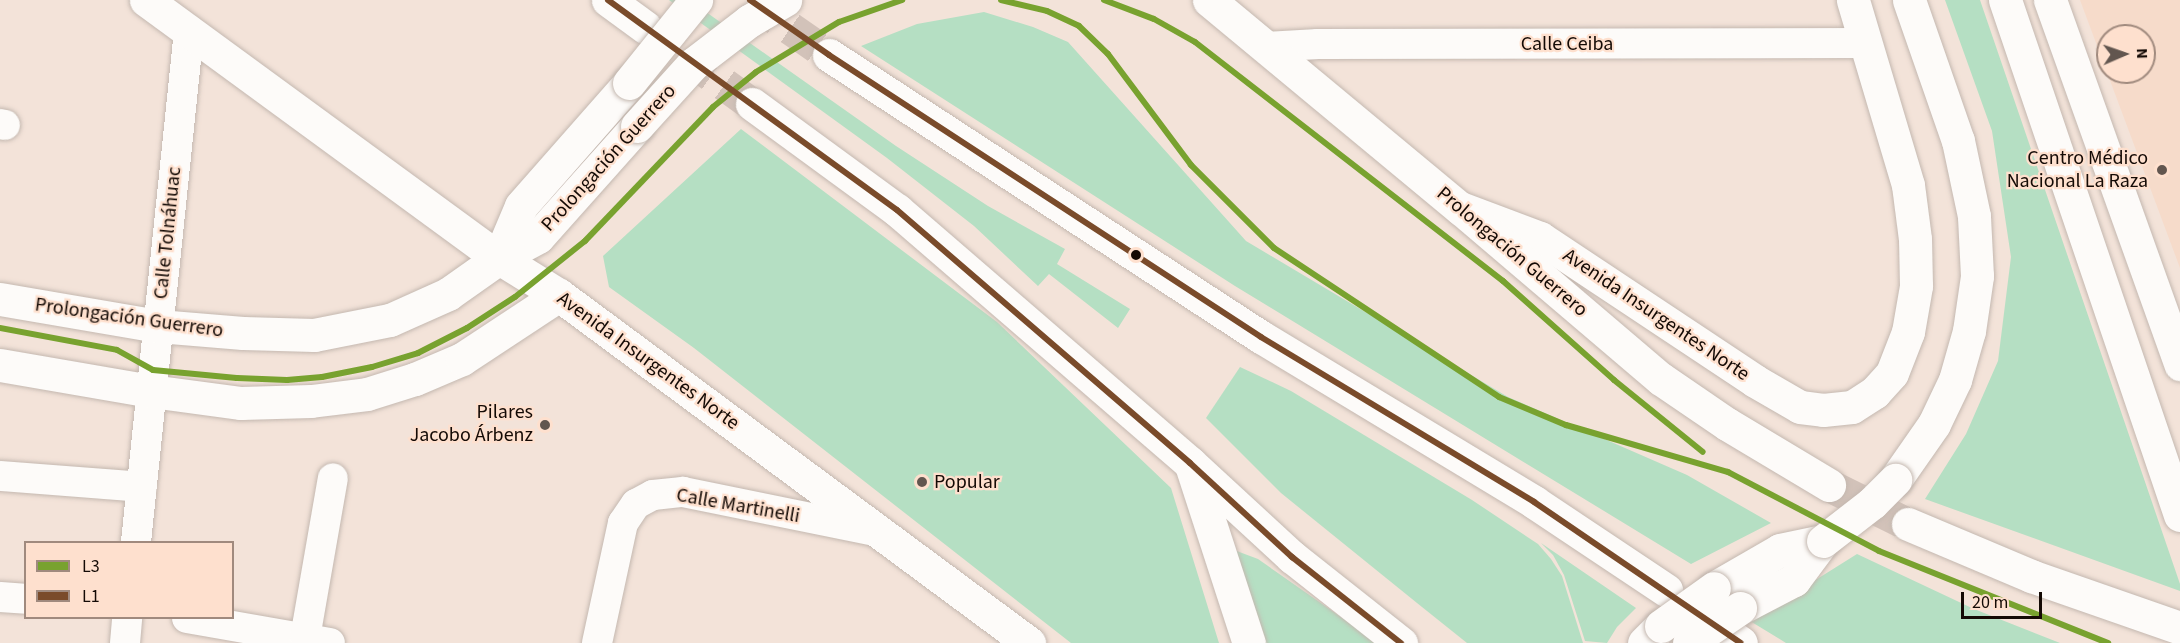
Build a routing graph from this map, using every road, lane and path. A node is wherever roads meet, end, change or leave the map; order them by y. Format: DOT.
graph roads {
  1 [pos="147,0"];
  2 [pos="608,0"];
  3 [pos="696,0"];
  4 [pos="785,0"];
  5 [pos="1209,0"];
  6 [pos="1853,0"];
  7 [pos="1909,0"];
  8 [pos="2004,0"];
  9 [pos="2050,0"];
  10 [pos="645,27"];
  11 [pos="189,31"];
  12 [pos="1868,43"];
  13 [pos="1266,47"];
  14 [pos="828,55"];
  15 [pos="752,105"];
  16 [pos="1461,209"];
  17 [pos="499,258"];
  18 [pos="559,295"];
  19 [pos="0,299"];
  20 [pos="158,326"];
  21 [pos="2180,364"];
  22 [pos="0,365"];
  23 [pos="151,392"];
  24 [pos="1190,463"];
  25 [pos="0,476"];
  26 [pos="333,478"];
  27 [pos="1829,485"];
  28 [pos="142,488"];
  29 [pos="2180,515"];
  30 [pos="1908,524"];
  31 [pos="879,532"];
  32 [pos="136,541"];
  33 [pos="1823,541"];
  34 [pos="1666,591"];
  35 [pos="0,597"];
  36 [pos="24,599"];
  37 [pos="127,619"];
  38 [pos="193,619"];
  39 [pos="2180,628"];
  40 [pos="1737,629"];
  41 [pos="1652,634"];
  42 [pos="318,641"];
  43 [pos="124,643"];
  44 [pos="597,643"];
  45 [pos="1029,643"];
  46 [pos="1249,643"];
  47 [pos="1401,643"];
  48 [pos="1689,643"];
  1 -- 11 [label="main road, Avenida Insurgentes Norte"];
  2 -- 10 [label="main road"];
  3 -- 17 [label="main road, bridge"];
  4 -- 17 [label="main road, Prolongación Guerrero, bridge"];
  5 -- 13 [label="main road, Prolongación Guerrero"];
  6 -- 12 [label="main road"];
  7 -- 33 [label="main road, bridge"];
  8 -- 29 [label="main road"];
  9 -- 21 [label="main road"];
  11 -- 17 [label="main road, Avenida Insurgentes Norte"];
  11 -- 20 [label="street, Calle Tolnáhuac"];
  12 -- 13 [label="street, Calle Ceiba"];
  12 -- 16 [label="main road, Avenida Insurgentes Norte"];
  13 -- 16 [label="main road, Prolongación Guerrero"];
  14 -- 34 [label="main road"];
  15 -- 24 [label="main road"];
  16 -- 27 [label="main road, Prolongación Guerrero"];
  17 -- 18 [label="main road, Avenida Insurgentes Norte"];
  17 -- 20 [label="main road, Prolongación Guerrero"];
  18 -- 23 [label="main road"];
  18 -- 31 [label="main road, Avenida Insurgentes Norte"];
  19 -- 20 [label="main road, Prolongación Guerrero"];
  20 -- 23 [label="street, Calle Tolnáhuac"];
  22 -- 23 [label="main road"];
  23 -- 28 [label="street, Calle Tolnáhuac"];
  24 -- 46 [label="main road"];
  24 -- 47 [label="main road"];
  25 -- 28 [label="street"];
  26 -- 42 [label="street"];
  28 -- 32 [label="street, Calle Tolnáhuac"];
  30 -- 39 [label="main road"];
  31 -- 44 [label="street, Calle Martinelli"];
  31 -- 45 [label="main road, Avenida Insurgentes Norte"];
  33 -- 40 [label="main road"];
  33 -- 41 [label="main road, bridge"];
  35 -- 36 [label="street"];
  37 -- 43 [label="street"];
  38 -- 42 [label="street"];
  40 -- 48 [label="main road, bridge"];
}
